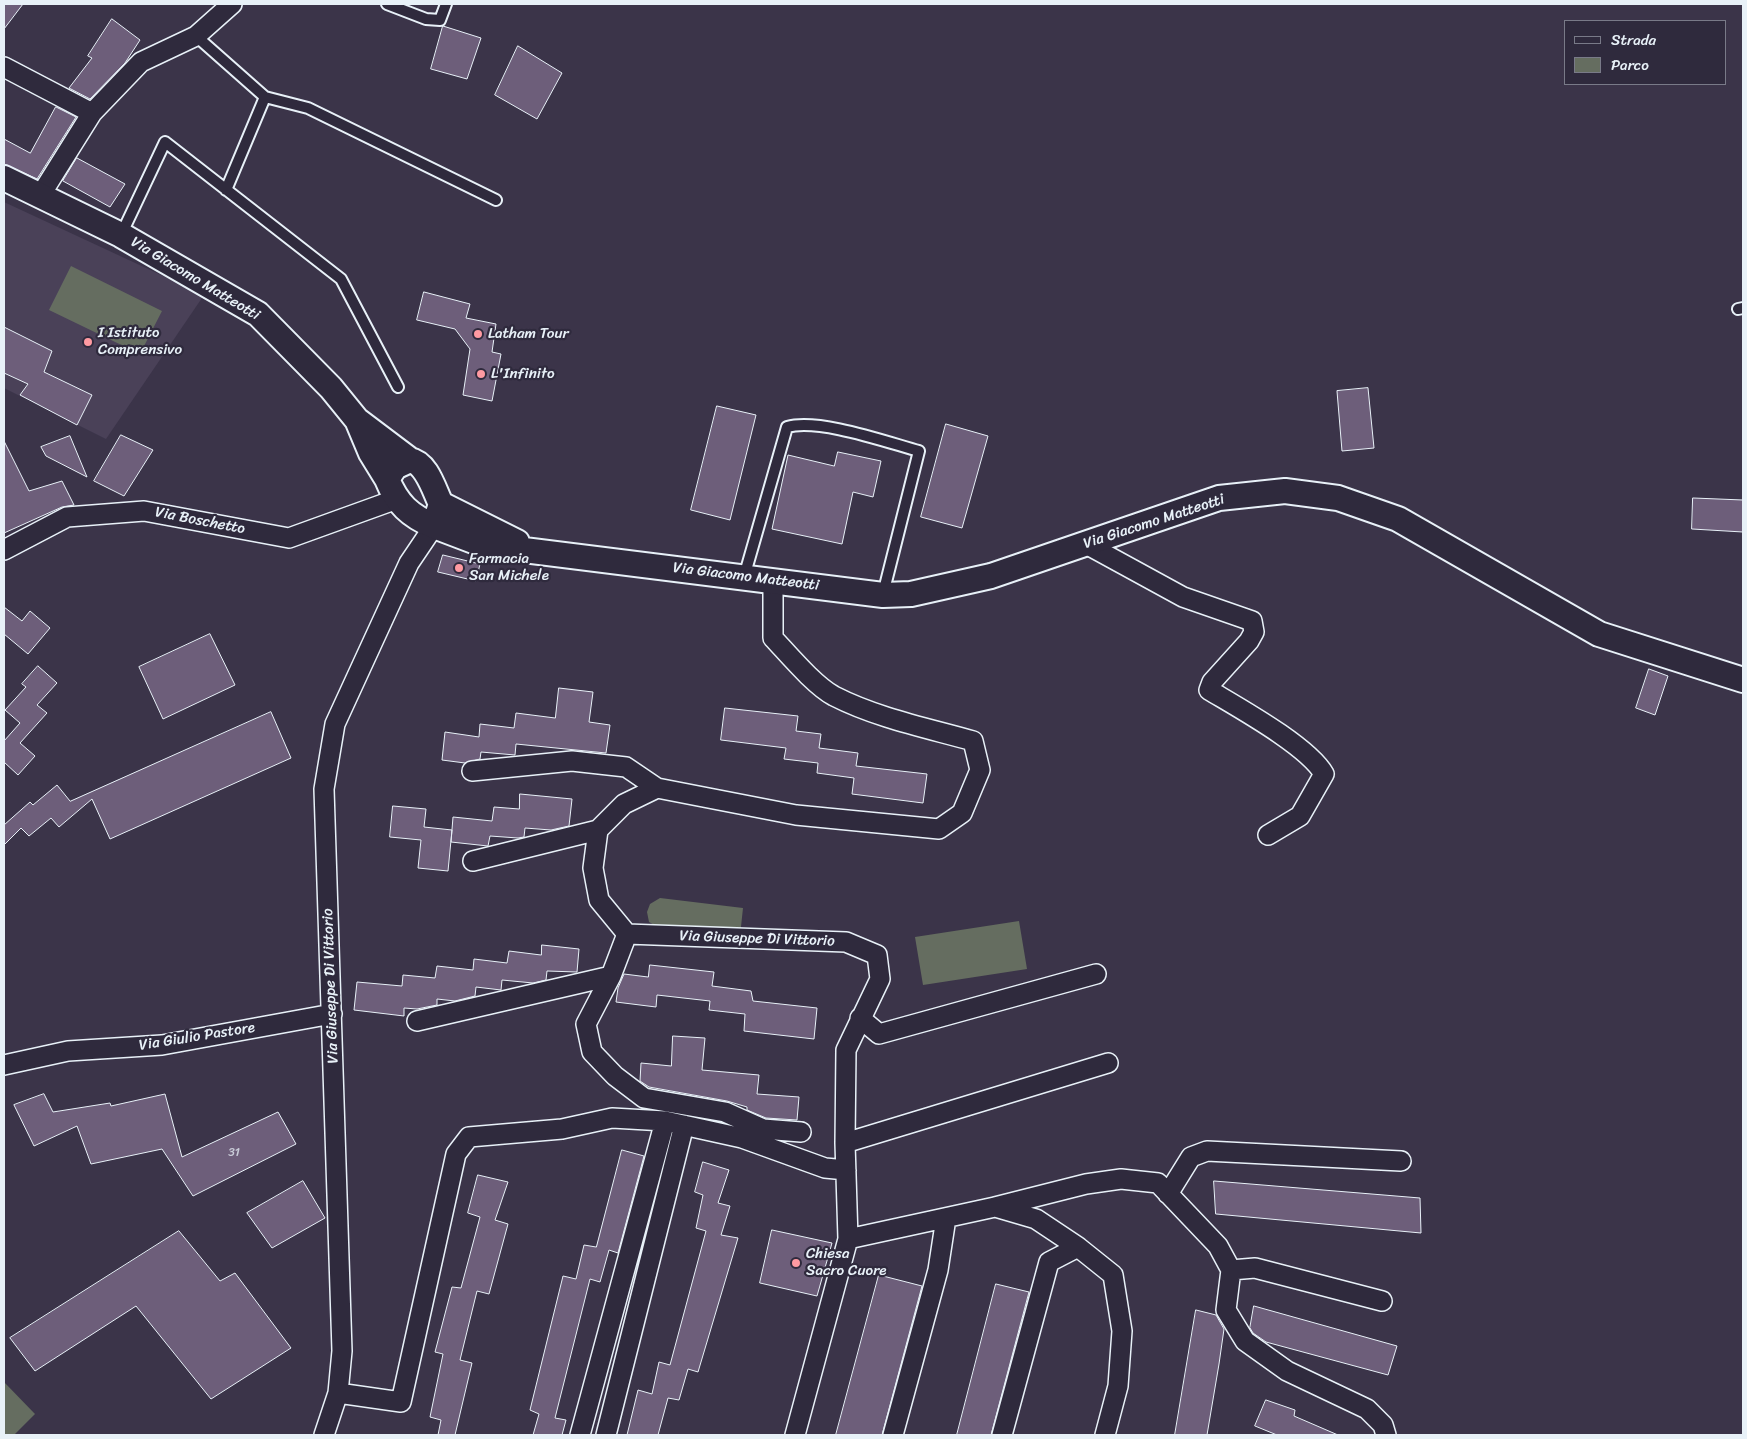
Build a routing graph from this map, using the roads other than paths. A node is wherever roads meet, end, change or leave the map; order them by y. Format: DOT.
graph roads {
  1 [pos="232,4"];
  2 [pos="387,4"];
  3 [pos="446,4"];
  4 [pos="196,36"];
  5 [pos="4,67"];
  6 [pos="265,96"];
  7 [pos="92,112"];
  8 [pos="4,178"];
  9 [pos="226,190"];
  10 [pos="40,196"];
  11 [pos="496,200"];
  12 [pos="121,236"];
  13 [pos="398,387"];
  14 [pos="357,420"];
  15 [pos="410,460"];
  16 [pos="392,489"];
  17 [pos="430,516"];
  18 [pos="1086,544"];
  19 [pos="4,550"];
  20 [pos="744,577"];
  21 [pos="773,581"];
  22 [pos="883,595"];
  23 [pos="1743,680"];
  24 [pos="472,771"];
  25 [pos="658,788"];
  26 [pos="598,830"];
  27 [pos="1268,835"];
  28 [pos="473,861"];
  29 [pos="627,934"];
  30 [pos="1096,974"];
  31 [pos="611,976"];
  32 [pos="332,1014"];
  33 [pos="860,1018"];
  34 [pos="418,1021"];
  35 [pos="1108,1063"];
  36 [pos="4,1066"];
  37 [pos="665,1121"];
  38 [pos="684,1125"];
  39 [pos="800,1132"];
  40 [pos="845,1143"];
  41 [pos="1401,1161"];
  42 [pos="846,1170"];
  43 [pos="1168,1194"];
  44 [pos="996,1207"];
  45 [pos="946,1218"];
  46 [pos="848,1240"];
  47 [pos="1078,1247"];
  48 [pos="1231,1270"];
  49 [pos="1382,1301"];
  50 [pos="338,1393"];
  51 [pos="324,1435"];
  52 [pos="580,1435"];
  53 [pos="606,1435"];
  54 [pos="795,1435"];
  55 [pos="893,1435"];
  56 [pos="1002,1435"];
  57 [pos="1105,1435"];
  58 [pos="1386,1435"];
  1 -- 4 [label="street"];
  2 -- 3 [label="lane"];
  4 -- 6 [label="lane"];
  4 -- 7 [label="street"];
  5 -- 7 [label="street"];
  6 -- 9 [label="lane"];
  6 -- 11 [label="lane"];
  7 -- 10 [label="street"];
  8 -- 10 [label="street, Via Giacomo Matteotti"];
  9 -- 12 [label="lane"];
  9 -- 13 [label="lane"];
  10 -- 12 [label="street, Via Giacomo Matteotti"];
  12 -- 14 [label="street, Via Giacomo Matteotti"];
  14 -- 15 [label="street, Via Giacomo Matteotti"];
  14 -- 16 [label="street, Via Giacomo Matteotti"];
  15 -- 16 [label="street"];
  15 -- 17 [label="street, Via Giacomo Matteotti"];
  16 -- 17 [label="street, Via Giacomo Matteotti"];
  16 -- 19 [label="street, Via Boschetto"];
  17 -- 20 [label="street, Via Giacomo Matteotti"];
  17 -- 32 [label="street, Via Giuseppe Di Vittorio"];
  18 -- 22 [label="street, Via Giacomo Matteotti"];
  18 -- 23 [label="street, Via Giacomo Matteotti"];
  18 -- 27 [label="street"];
  20 -- 21 [label="street, Via Giacomo Matteotti"];
  20 -- 22 [label="lane"];
  21 -- 22 [label="street, Via Giacomo Matteotti"];
  21 -- 25 [label="street"];
  24 -- 25 [label="street"];
  25 -- 26 [label="street"];
  26 -- 28 [label="street"];
  26 -- 29 [label="street"];
  29 -- 31 [label="street"];
  29 -- 33 [label="street, Via Giuseppe Di Vittorio"];
  30 -- 33 [label="street"];
  31 -- 34 [label="street"];
  31 -- 39 [label="street"];
  32 -- 36 [label="street, Via Giulio Pastore"];
  32 -- 50 [label="street, Via Giuseppe Di Vittorio"];
  33 -- 40 [label="street, Via Giuseppe Di Vittorio"];
  35 -- 40 [label="street"];
  37 -- 38 [label="street"];
  37 -- 50 [label="street"];
  37 -- 52 [label="street"];
  38 -- 42 [label="street"];
  38 -- 53 [label="street"];
  40 -- 42 [label="street, Via Giuseppe Di Vittorio"];
  41 -- 43 [label="street"];
  42 -- 46 [label="street, Via Giuseppe Di Vittorio"];
  43 -- 44 [label="street"];
  43 -- 48 [label="street"];
  44 -- 45 [label="street"];
  44 -- 47 [label="street"];
  45 -- 46 [label="street"];
  45 -- 55 [label="street"];
  46 -- 54 [label="street, Via Giuseppe Di Vittorio"];
  47 -- 56 [label="street"];
  47 -- 57 [label="street"];
  48 -- 49 [label="street"];
  48 -- 58 [label="street"];
  50 -- 51 [label="street, Via Giuseppe Di Vittorio"];
}
